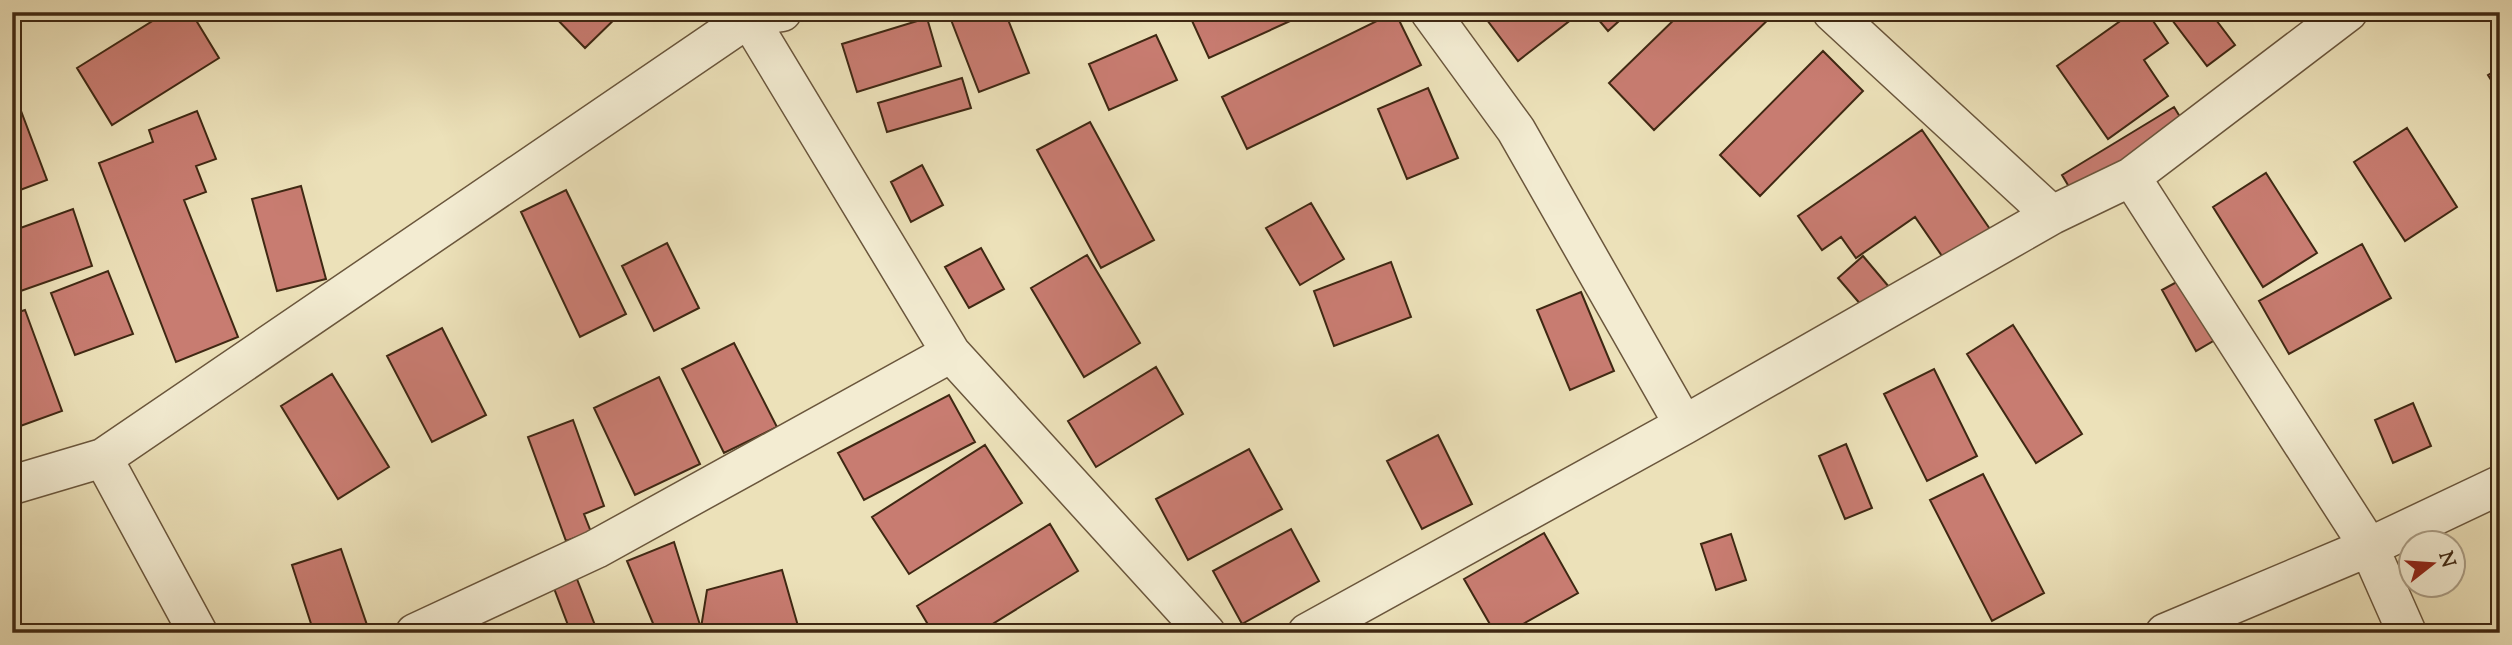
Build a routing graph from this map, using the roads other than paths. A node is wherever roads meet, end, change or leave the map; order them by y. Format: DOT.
graph roads {
  1 [pos="1430,12"];
  2 [pos="1832,12"];
  3 [pos="2348,12"];
  4 [pos="759,14"];
  5 [pos="2131,177"];
  6 [pos="2052,215"];
  7 [pos="951,353"];
  8 [pos="1684,425"];
  9 [pos="103,458"];
  10 [pos="12,485"];
  11 [pos="2500,485"];
  12 [pos="2369,547"];
  13 [pos="198,633"];
  14 [pos="415,633"];
  15 [pos="1206,633"];
  16 [pos="1307,633"];
  17 [pos="2165,633"];
  18 [pos="2407,633"];
  1 -- 8 [label="street"];
  2 -- 6 [label="street"];
  3 -- 5 [label="street"];
  4 -- 7 [label="street"];
  4 -- 9 [label="street"];
  5 -- 6 [label="street"];
  5 -- 12 [label="street"];
  6 -- 8 [label="street"];
  7 -- 14 [label="street"];
  7 -- 15 [label="street"];
  8 -- 16 [label="street"];
  9 -- 10 [label="street"];
  9 -- 13 [label="street"];
  11 -- 12 [label="street"];
  12 -- 17 [label="street"];
  12 -- 18 [label="street"];
}
